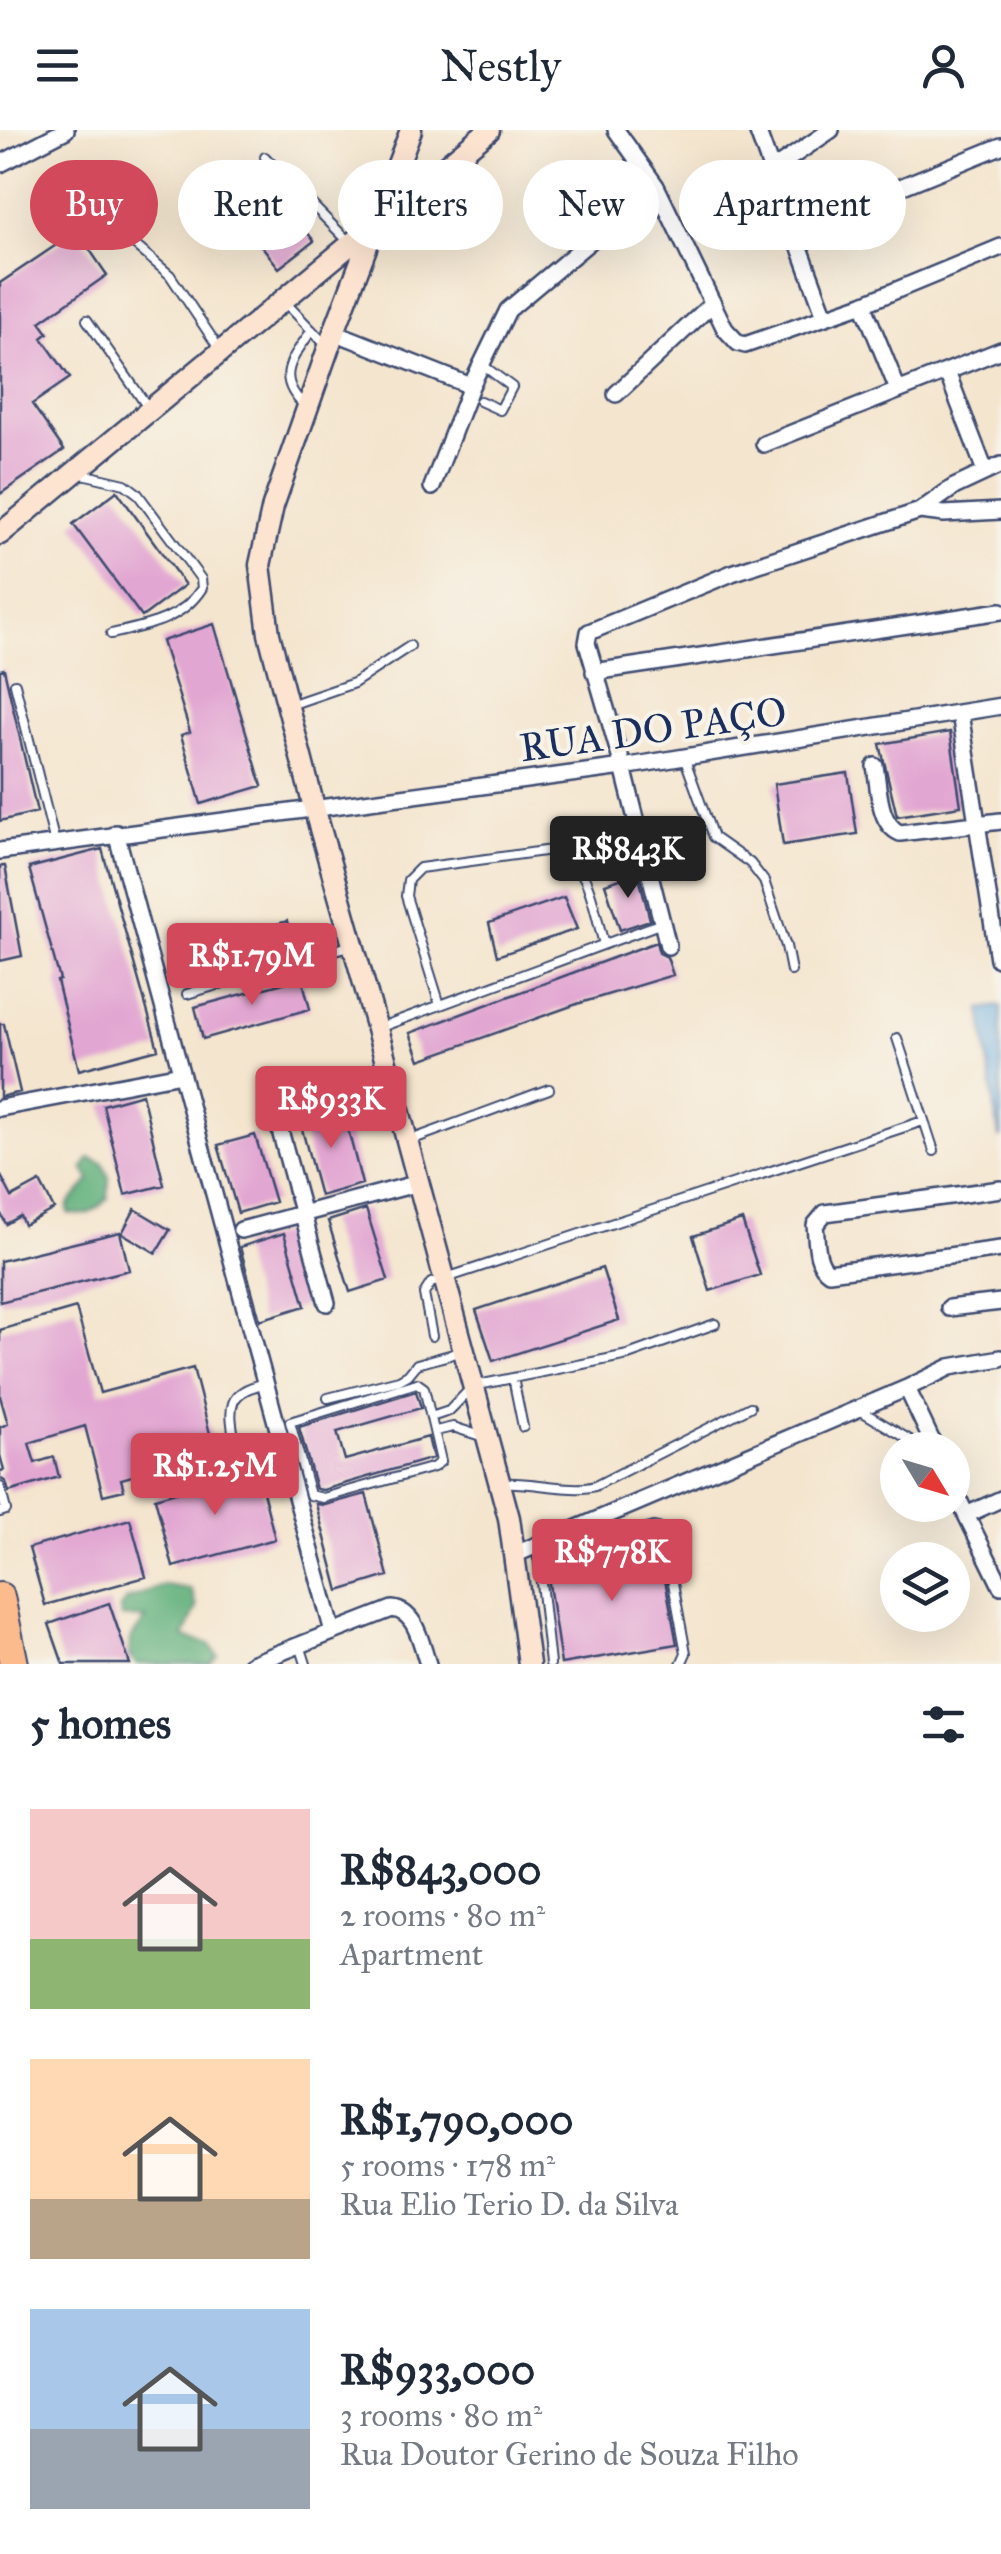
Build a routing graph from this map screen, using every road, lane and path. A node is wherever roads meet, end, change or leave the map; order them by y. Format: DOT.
graph roads {
  1 [pos="66,130"];
  2 [pos="412,130"];
  3 [pos="489,130"];
  4 [pos="616,130"];
  5 [pos="758,130"];
  6 [pos="830,130"];
  7 [pos="1001,146"];
  8 [pos="265,157"];
  9 [pos="401,160"];
  10 [pos="453,160"];
  11 [pos="637,160"];
  12 [pos="768,160"];
  13 [pos="786,160"];
  14 [pos="0,164"];
  15 [pos="906,185"];
  16 [pos="659,192"];
  17 [pos="338,231"];
  18 [pos="1001,247"];
  19 [pos="141,250"];
  20 [pos="343,250"];
  21 [pos="366,250"];
  22 [pos="580,250"];
  23 [pos="801,250"];
  24 [pos="310,274"];
  25 [pos="282,298"];
  26 [pos="346,300"];
  27 [pos="713,304"];
  28 [pos="863,304"];
  29 [pos="825,316"];
  30 [pos="87,320"];
  31 [pos="325,337"];
  32 [pos="220,350"];
  33 [pos="1001,350"];
  34 [pos="480,364"];
  35 [pos="948,372"];
  36 [pos="898,390"];
  37 [pos="475,394"];
  38 [pos="616,394"];
  39 [pos="308,408"];
  40 [pos="149,409"];
  41 [pos="764,444"];
  42 [pos="993,468"];
  43 [pos="74,472"];
  44 [pos="432,487"];
  45 [pos="1001,510"];
  46 [pos="920,511"];
  47 [pos="0,534"];
  48 [pos="1001,611"];
  49 [pos="111,634"];
  50 [pos="410,646"];
  51 [pos="594,672"];
  52 [pos="15,684"];
  53 [pos="288,706"];
  54 [pos="1001,706"];
  55 [pos="960,713"];
  56 [pos="684,757"];
  57 [pos="875,766"];
  58 [pos="623,767"];
  59 [pos="315,810"];
  60 [pos="1001,821"];
  61 [pos="977,825"];
  62 [pos="116,834"];
  63 [pos="54,842"];
  64 [pos="0,851"];
  65 [pos="662,922"];
  66 [pos="604,944"];
  67 [pos="353,945"];
  68 [pos="668,946"];
  69 [pos="998,958"];
  70 [pos="791,970"];
  71 [pos="187,994"];
  72 [pos="440,1005"];
  73 [pos="377,1029"];
  74 [pos="897,1038"];
  75 [pos="180,1074"];
  76 [pos="549,1090"];
  77 [pos="0,1108"];
  78 [pos="923,1121"];
  79 [pos="278,1123"];
  80 [pos="408,1141"];
  81 [pos="934,1150"];
  82 [pos="419,1184"];
  83 [pos="1001,1190"];
  84 [pos="301,1212"];
  85 [pos="241,1230"];
  86 [pos="1001,1249"];
  87 [pos="445,1280"];
  88 [pos="1001,1302"];
  89 [pos="327,1303"];
  90 [pos="949,1308"];
  91 [pos="715,1324"];
  92 [pos="432,1336"];
  93 [pos="464,1351"];
  94 [pos="1001,1358"];
  95 [pos="512,1378"];
  96 [pos="264,1384"];
  97 [pos="473,1386"];
  98 [pos="907,1388"];
  99 [pos="328,1398"];
  100 [pos="750,1407"];
  101 [pos="858,1409"];
  102 [pos="432,1417"];
  103 [pos="523,1428"];
  104 [pos="436,1431"];
  105 [pos="897,1432"];
  106 [pos="928,1432"];
  107 [pos="487,1439"];
  108 [pos="236,1450"];
  109 [pos="499,1483"];
  110 [pos="0,1487"];
  111 [pos="1001,1499"];
  112 [pos="0,1512"];
  113 [pos="970,1512"];
  114 [pos="970,1522"];
  115 [pos="530,1553"];
  116 [pos="1001,1586"];
  117 [pos="0,1597"];
  118 [pos="333,1632"];
  119 [pos="300,1645"];
  120 [pos="14,1664"];
  121 [pos="251,1664"];
  122 [pos="306,1664"];
  123 [pos="428,1664"];
  124 [pos="529,1664"];
  125 [pos="550,1664"];
  126 [pos="680,1664"];
  1 -- 14 [label="street"];
  2 -- 9 [label="main road"];
  3 -- 10 [label="main road"];
  4 -- 11 [label="street"];
  5 -- 12 [label="street"];
  6 -- 13 [label="street"];
  7 -- 15 [label="street"];
  8 -- 17 [label="lane"];
  16 -- 27 [label="street"];
  18 -- 28 [label="street"];
  19 -- 32 [label="lane"];
  20 -- 24 [label="main road"];
  21 -- 26 [label="main road"];
  22 -- 34 [label="street"];
  23 -- 29 [label="street"];
  24 -- 25 [label="main road"];
  24 -- 26 [label="main road"];
  25 -- 31 [label="lane"];
  25 -- 32 [label="main road"];
  26 -- 31 [label="main road"];
  27 -- 29 [label="street"];
  27 -- 38 [label="street"];
  28 -- 29 [label="street"];
  28 -- 36 [label="street"];
  30 -- 40 [label="lane"];
  31 -- 37 [label="street"];
  31 -- 39 [label="main road"];
  31 -- 39 [label="lane"];
  32 -- 40 [label="main road"];
  33 -- 35 [label="street"];
  34 -- 37 [label="street"];
  34 -- 37 [label="lane"];
  35 -- 36 [label="street"];
  35 -- 42 [label="street"];
  36 -- 41 [label="street"];
  37 -- 44 [label="street"];
  39 -- 53 [label="main road"];
  40 -- 43 [label="main road"];
  42 -- 46 [label="street"];
  43 -- 47 [label="main road"];
  43 -- 49 [label="lane"];
  45 -- 46 [label="street"];
  46 -- 51 [label="street"];
  48 -- 51 [label="street"];
  50 -- 53 [label="lane"];
  51 -- 58 [label="street"];
  52 -- 63 [label="lane"];
  53 -- 59 [label="main road"];
  54 -- 55 [label="street, RUA DO PAÇO"];
  55 -- 56 [label="street, RUA DO PAÇO"];
  55 -- 61 [label="street"];
  56 -- 58 [label="street, RUA DO PAÇO"];
  56 -- 70 [label="lane"];
  57 -- 61 [label="street"];
  58 -- 59 [label="street, RUA DO PAÇO"];
  58 -- 65 [label="street"];
  59 -- 62 [label="street, RUA DO PAÇO"];
  59 -- 67 [label="main road"];
  60 -- 61 [label="street"];
  61 -- 69 [label="street"];
  62 -- 63 [label="street, RUA DO PAÇO"];
  62 -- 75 [label="street"];
  63 -- 64 [label="street, RUA DO PAÇO"];
  65 -- 66 [label="lane"];
  65 -- 68 [label="street"];
  66 -- 72 [label="lane"];
  66 -- 72 [label="lane"];
  67 -- 71 [label="lane"];
  67 -- 73 [label="main road"];
  72 -- 73 [label="lane"];
  73 -- 80 [label="main road"];
  74 -- 78 [label="lane"];
  75 -- 77 [label="street"];
  75 -- 96 [label="street"];
  76 -- 80 [label="lane"];
  78 -- 81 [label="lane"];
  78 -- 87 [label="lane"];
  79 -- 84 [label="street"];
  80 -- 82 [label="main road"];
  82 -- 84 [label="street"];
  82 -- 87 [label="main road"];
  83 -- 86 [label="street"];
  84 -- 85 [label="street"];
  84 -- 89 [label="street"];
  87 -- 92 [label="lane"];
  87 -- 93 [label="main road"];
  88 -- 90 [label="street"];
  91 -- 95 [label="lane"];
  93 -- 97 [label="main road"];
  93 -- 99 [label="lane"];
  94 -- 98 [label="street"];
  95 -- 97 [label="lane"];
  95 -- 103 [label="lane"];
  96 -- 108 [label="lane"];
  96 -- 118 [label="street"];
  97 -- 102 [label="lane"];
  97 -- 107 [label="main road"];
  98 -- 101 [label="street"];
  98 -- 106 [label="street"];
  100 -- 109 [label="lane"];
  101 -- 105 [label="lane"];
  101 -- 115 [label="street"];
  102 -- 104 [label="lane"];
  102 -- 104 [label="lane"];
  104 -- 107 [label="lane"];
  107 -- 109 [label="main road"];
  109 -- 115 [label="main road"];
  110 -- 112 [label="lane"];
  111 -- 113 [label="street"];
  114 -- 116 [label="street"];
  115 -- 124 [label="main road"];
  115 -- 125 [label="lane"];
  115 -- 126 [label="lane"];
  117 -- 120 [label="highway"];
  118 -- 119 [label="street"];
  118 -- 123 [label="street"];
  119 -- 121 [label="street"];
  119 -- 122 [label="lane"];
}
